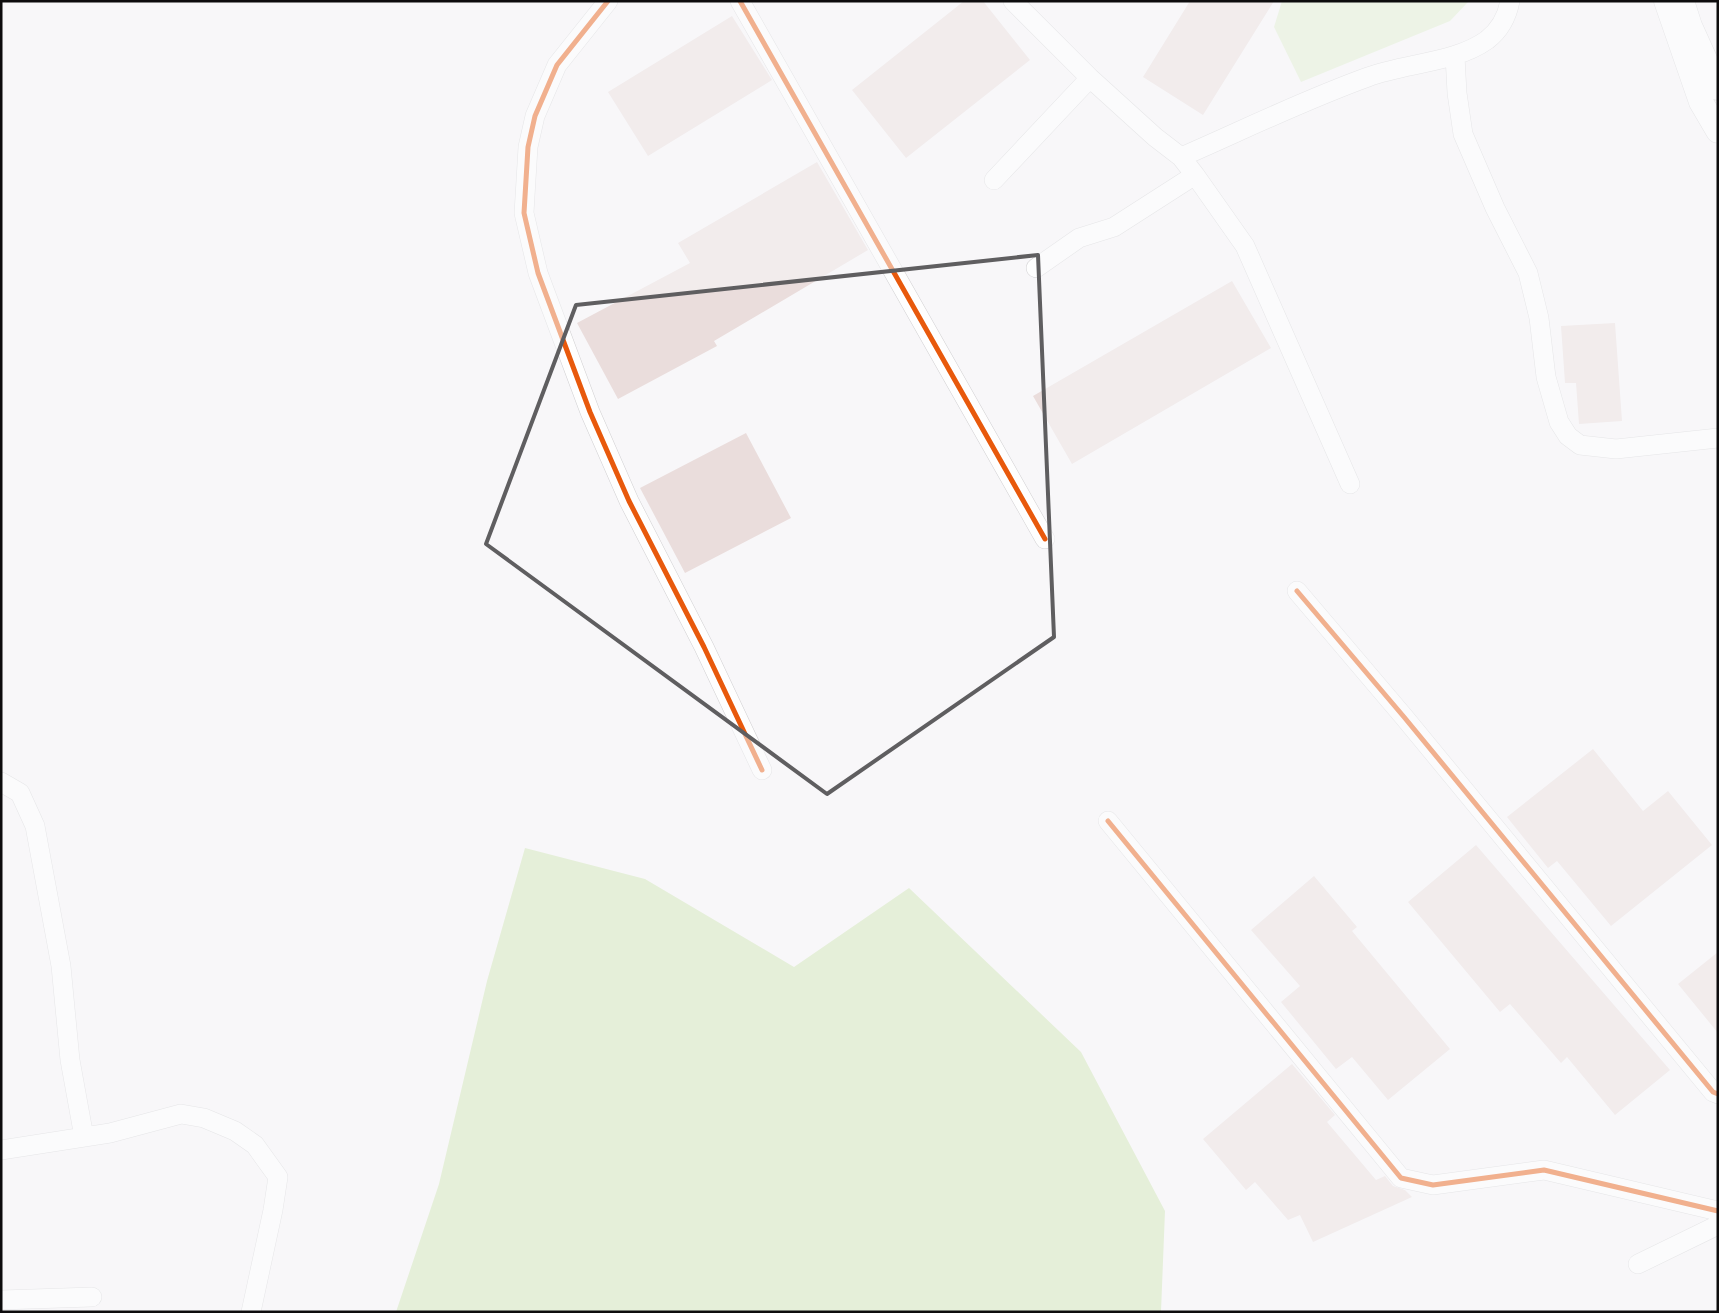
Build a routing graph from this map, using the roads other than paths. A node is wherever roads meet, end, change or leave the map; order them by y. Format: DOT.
graph roads {
  1 [pos="608,1"];
  2 [pos="740,1"];
  3 [pos="1013,1"];
  4 [pos="1510,1"];
  5 [pos="1666,1"];
  6 [pos="1682,1"];
  7 [pos="1455,56"];
  8 [pos="1090,78"];
  9 [pos="1718,88"];
  10 [pos="1718,131"];
  11 [pos="1181,157"];
  12 [pos="1195,175"];
  13 [pos="994,180"];
  14 [pos="1036,268"];
  15 [pos="1718,438"];
  16 [pos="1350,484"];
  17 [pos="1045,539"];
  18 [pos="1296,591"];
  19 [pos="762,770"];
  20 [pos="1,782"];
  21 [pos="1108,821"];
  22 [pos="1718,1094"];
  23 [pos="84,1137"];
  24 [pos="1,1150"];
  25 [pos="1718,1212"];
  26 [pos="1718,1225"];
  27 [pos="1638,1264"];
  28 [pos="92,1297"];
  29 [pos="1,1300"];
  30 [pos="251,1312"];
  1 -- 19 [label="street"];
  2 -- 17 [label="street"];
  3 -- 8 [label="street"];
  4 -- 7 [label="street"];
  5 -- 10 [label="main road"];
  6 -- 9 [label="main road"];
  7 -- 11 [label="street"];
  7 -- 15 [label="street"];
  8 -- 11 [label="street"];
  8 -- 13 [label="street"];
  11 -- 12 [label="street"];
  12 -- 14 [label="street"];
  12 -- 16 [label="street"];
  18 -- 22 [label="street"];
  20 -- 23 [label="street"];
  21 -- 25 [label="street"];
  23 -- 24 [label="street"];
  23 -- 30 [label="street"];
  26 -- 27 [label="street"];
  28 -- 29 [label="street"];
}
